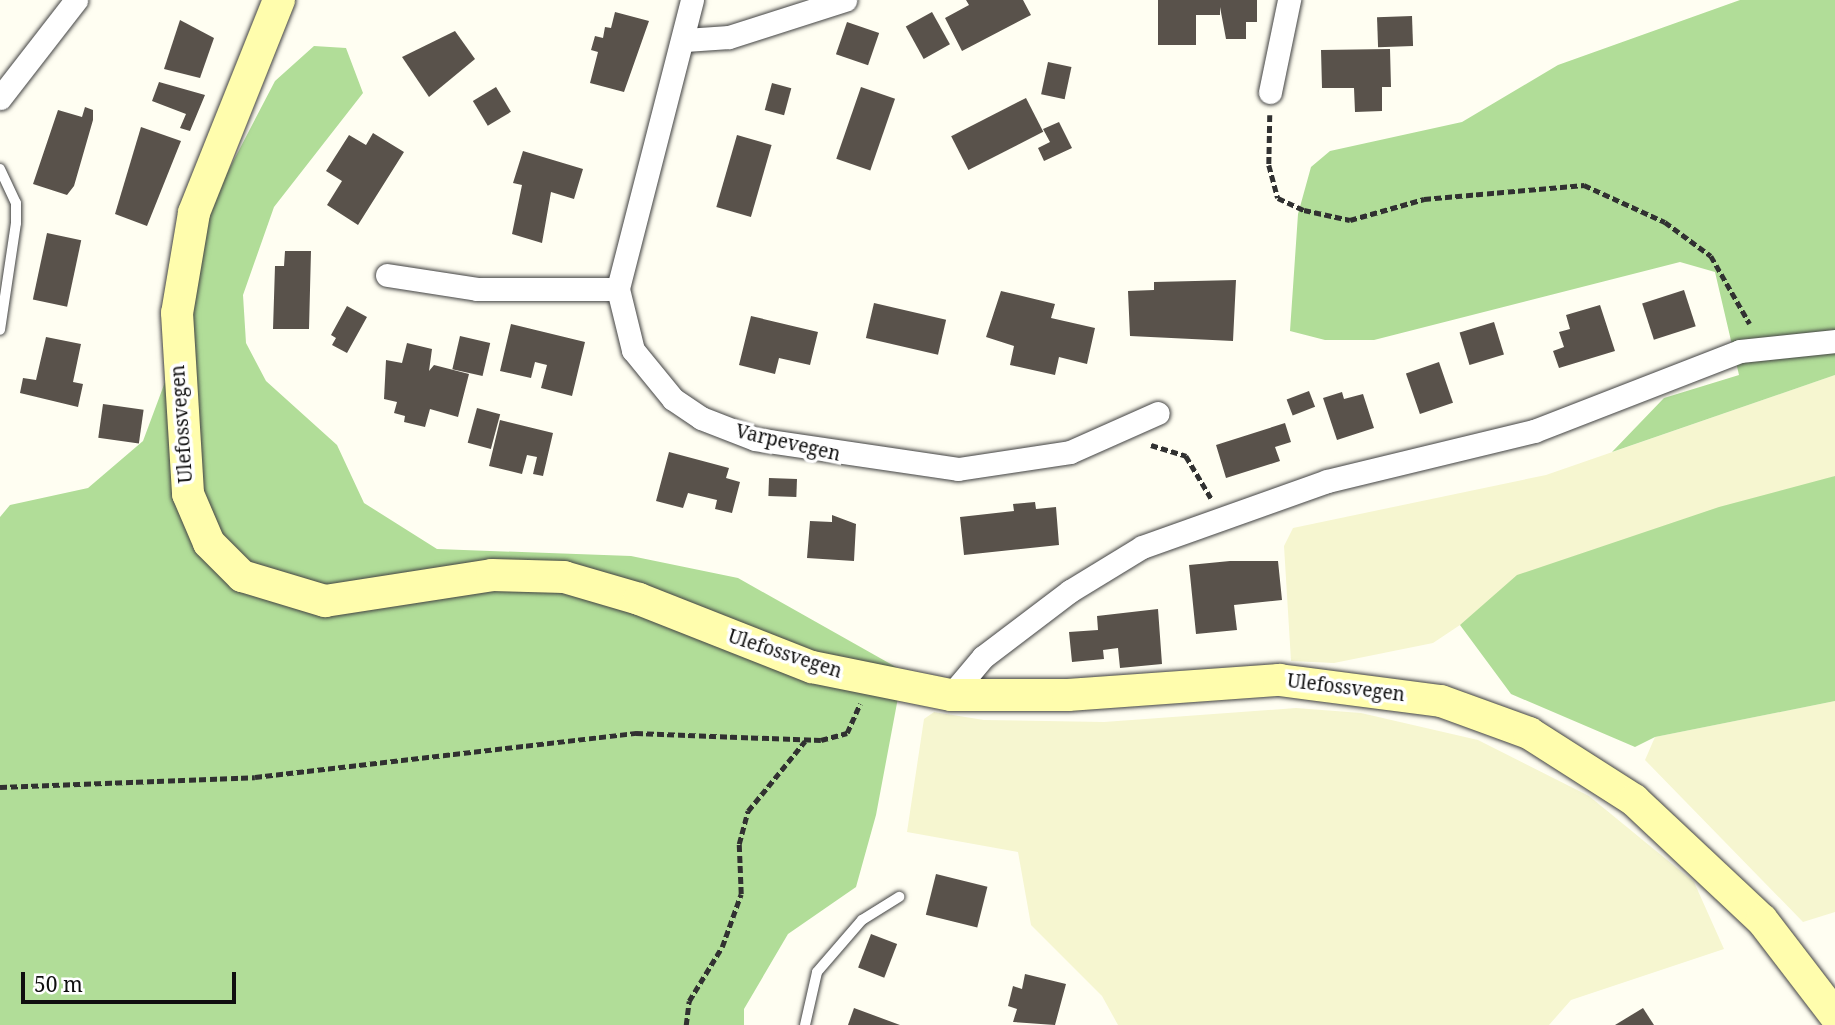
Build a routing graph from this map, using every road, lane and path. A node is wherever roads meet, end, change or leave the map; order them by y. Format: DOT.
graph roads {
  1 [pos="76,0"];
  2 [pos="279,0"];
  3 [pos="692,0"];
  4 [pos="845,0"];
  5 [pos="1289,0"];
  6 [pos="685,40"];
  7 [pos="1270,92"];
  8 [pos="0,98"];
  9 [pos="0,169"];
  10 [pos="387,275"];
  11 [pos="618,289"];
  12 [pos="0,330"];
  13 [pos="1835,341"];
  14 [pos="1762,346"];
  15 [pos="1158,413"];
  16 [pos="1144,445"];
  17 [pos="1222,516"];
  18 [pos="868,680"];
  19 [pos="951,695"];
  20 [pos="806,740"];
  21 [pos="0,787"];
  22 [pos="899,897"];
  23 [pos="1835,1015"];
  24 [pos="686,1025"];
  25 [pos="805,1025"];
  1 -- 8 [label="street"];
  2 -- 18 [label="street, Ulefossvegen"];
  3 -- 6 [label="street, Varpevegen"];
  4 -- 6 [label="street"];
  5 -- 7 [label="street"];
  6 -- 11 [label="street, Varpevegen"];
  7 -- 14 [label="path"];
  9 -- 12 [label="lane"];
  10 -- 11 [label="street"];
  11 -- 15 [label="street, Varpevegen"];
  13 -- 14 [label="street"];
  14 -- 17 [label="street"];
  16 -- 17 [label="path"];
  17 -- 19 [label="street"];
  18 -- 19 [label="street, Ulefossvegen"];
  18 -- 20 [label="path"];
  19 -- 23 [label="street, Ulefossvegen"];
  20 -- 21 [label="path"];
  20 -- 24 [label="path"];
  22 -- 25 [label="lane"];
}
